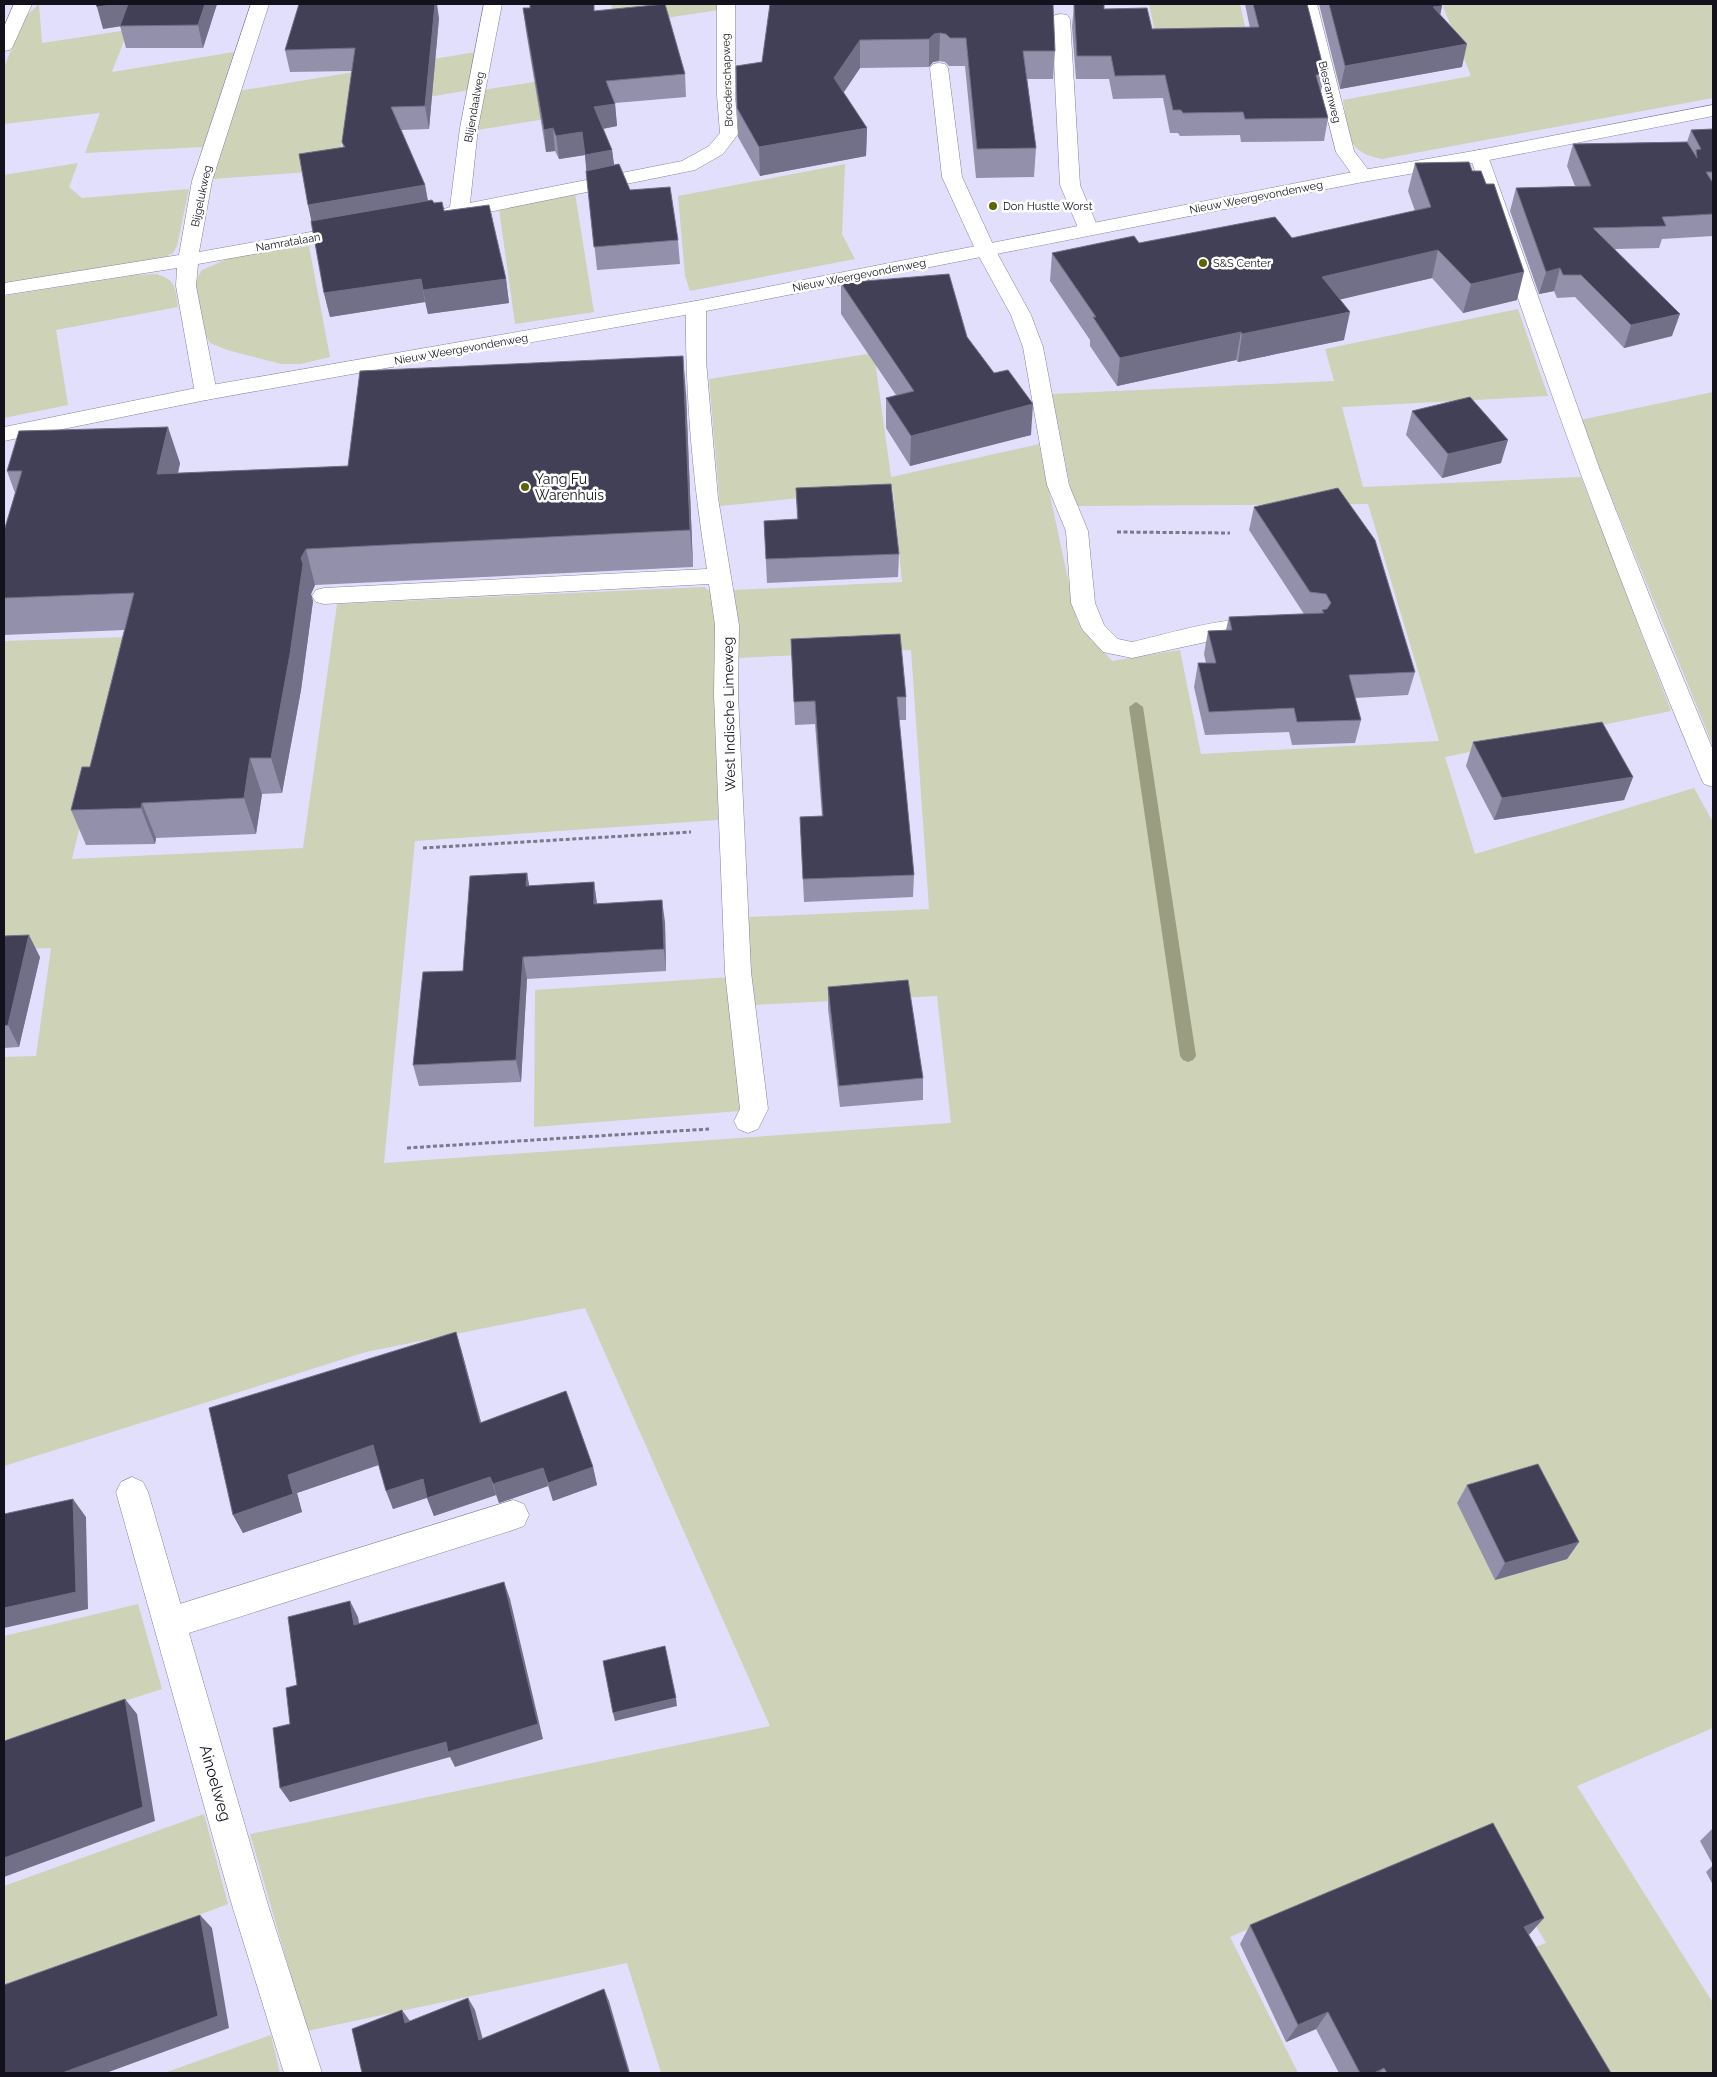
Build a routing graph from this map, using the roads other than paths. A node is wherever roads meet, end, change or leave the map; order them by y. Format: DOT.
graph roads {
  1 [pos="23,4"];
  2 [pos="260,4"];
  3 [pos="493,4"];
  4 [pos="726,4"];
  5 [pos="1308,4"];
  6 [pos="1061,19"];
  7 [pos="4,46"];
  8 [pos="939,68"];
  9 [pos="1713,110"];
  10 [pos="1479,156"];
  11 [pos="1363,176"];
  12 [pos="459,212"];
  13 [pos="430,217"];
  14 [pos="372,227"];
  15 [pos="1089,230"];
  16 [pos="986,250"];
  17 [pos="188,260"];
  18 [pos="4,289"];
  19 [pos="696,308"];
  20 [pos="206,394"];
  21 [pos="4,434"];
  22 [pos="720,576"];
  23 [pos="324,596"];
  24 [pos="1284,626"];
  25 [pos="1713,778"];
  26 [pos="748,1121"];
  27 [pos="132,1492"];
  28 [pos="514,1515"];
  29 [pos="170,1623"];
  30 [pos="303,2073"];
  1 -- 7 [label="street"];
  2 -- 17 [label="street, Bijgelukweg"];
  3 -- 12 [label="street, Blijendaalweg"];
  4 -- 12 [label="street, Broederschapweg"];
  5 -- 11 [label="street, Biesramweg"];
  6 -- 15 [label="street"];
  8 -- 16 [label="street"];
  9 -- 10 [label="street, Nieuw Weergevondenweg"];
  10 -- 11 [label="street, Nieuw Weergevondenweg"];
  10 -- 25 [label="street"];
  11 -- 15 [label="street, Nieuw Weergevondenweg"];
  12 -- 13 [label="street"];
  14 -- 17 [label="street, Namratalaan"];
  15 -- 16 [label="street, Nieuw Weergevondenweg"];
  16 -- 19 [label="street, Nieuw Weergevondenweg"];
  16 -- 24 [label="street"];
  17 -- 18 [label="street, Namratalaan"];
  17 -- 20 [label="street, Bijgelukweg"];
  19 -- 20 [label="street, Nieuw Weergevondenweg"];
  19 -- 22 [label="street, West Indische Limeweg"];
  20 -- 21 [label="street, Nieuw Weergevondenweg"];
  22 -- 23 [label="street"];
  22 -- 26 [label="street, West Indische Limeweg"];
  27 -- 29 [label="street, Ainoelweg"];
  28 -- 29 [label="street"];
  29 -- 30 [label="street, Ainoelweg"];
}
